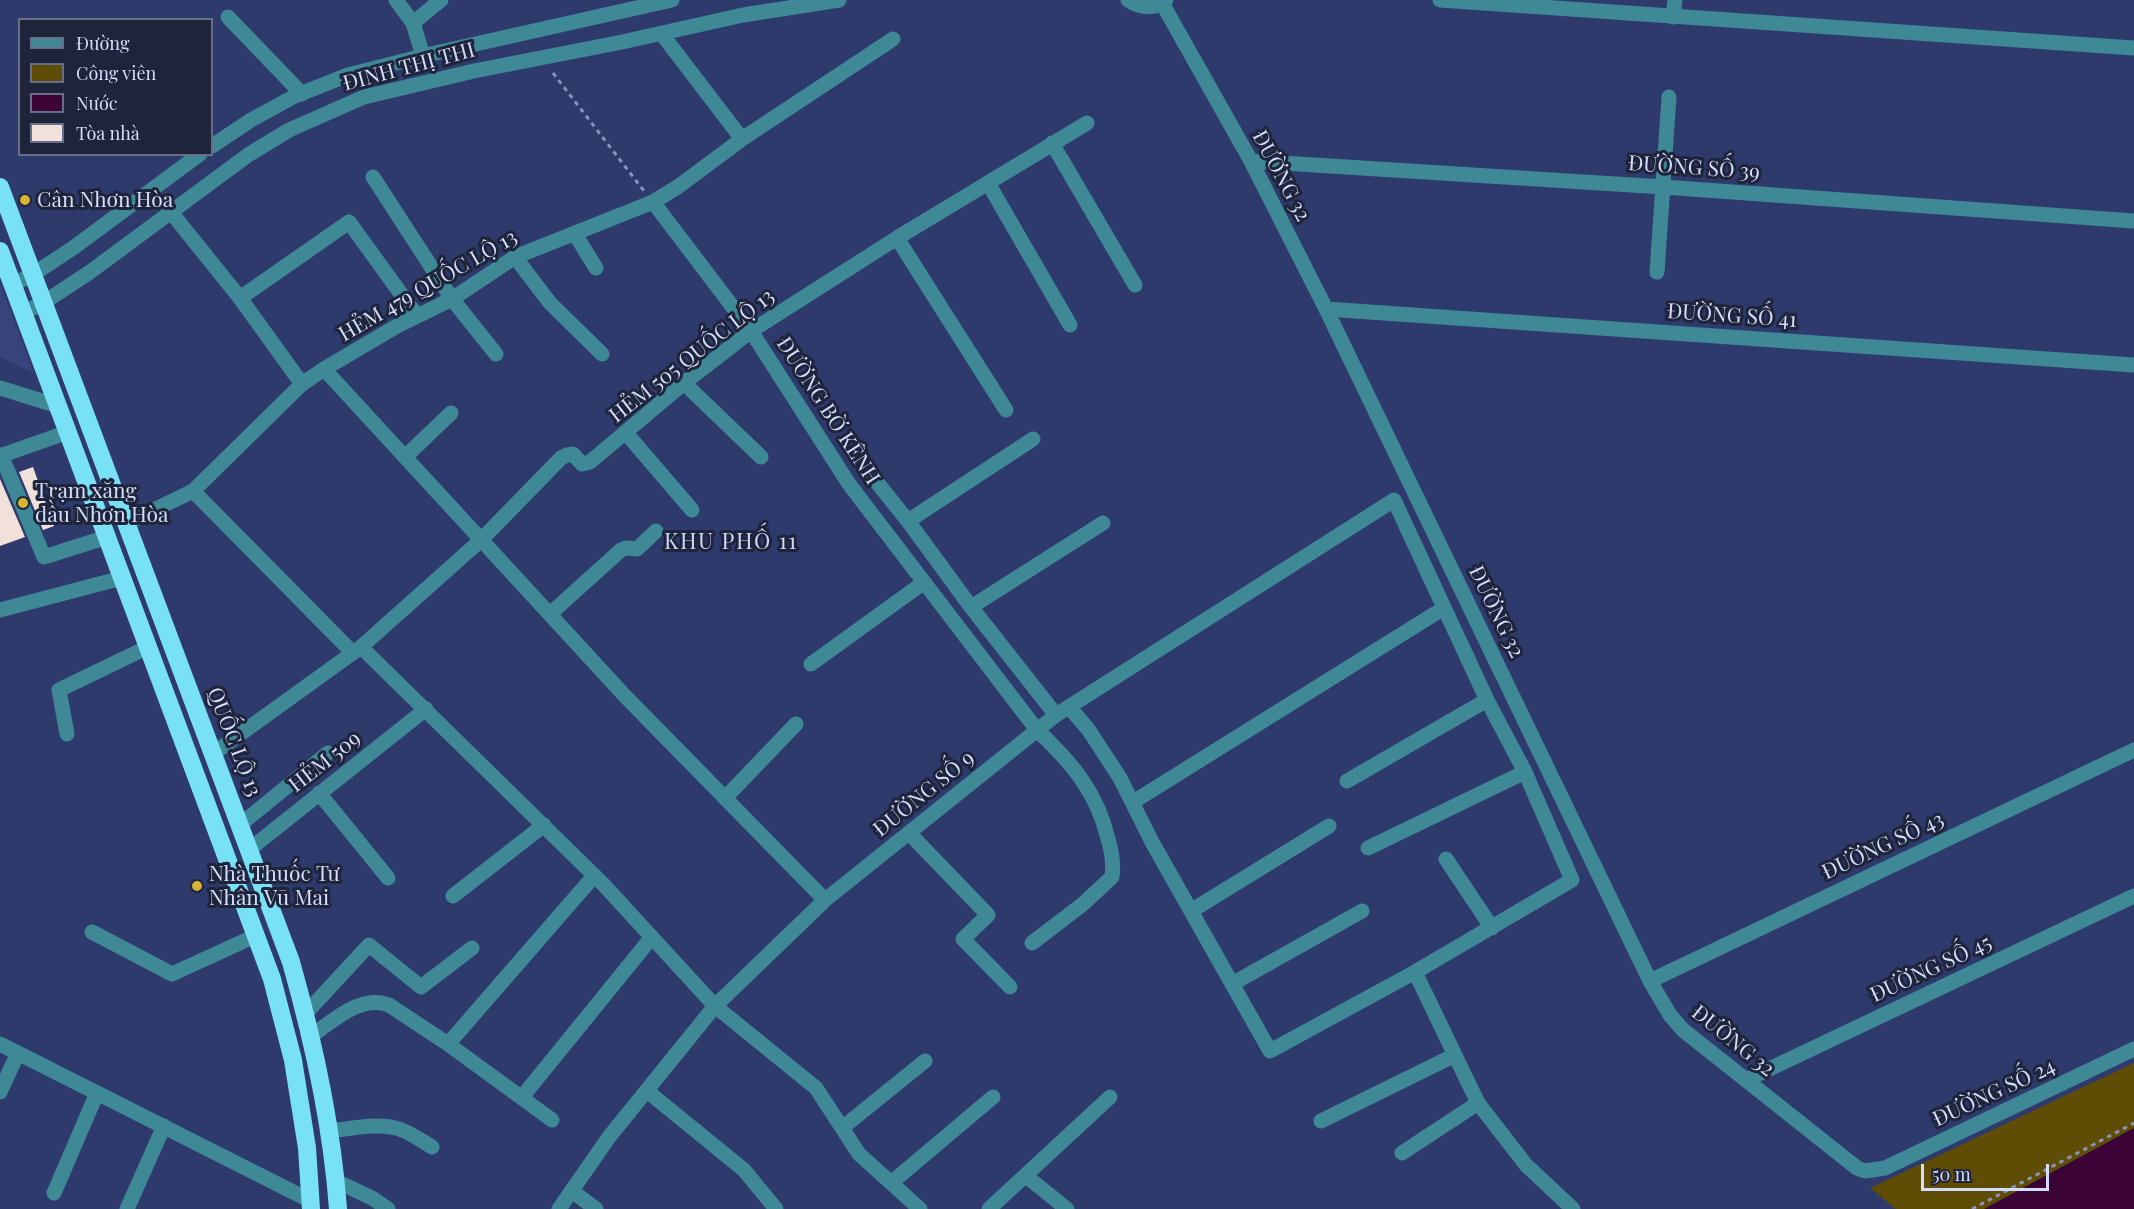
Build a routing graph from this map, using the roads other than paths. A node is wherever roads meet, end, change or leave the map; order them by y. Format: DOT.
graph roads {
  1 [pos="396,0"];
  2 [pos="441,0"];
  3 [pos="672,0"];
  4 [pos="839,0"];
  5 [pos="1128,0"];
  6 [pos="1440,0"];
  7 [pos="1675,0"];
  8 [pos="1164,2"];
  9 [pos="228,17"];
  10 [pos="1674,17"];
  11 [pos="413,22"];
  12 [pos="661,33"];
  13 [pos="893,39"];
  14 [pos="2134,48"];
  15 [pos="423,56"];
  16 [pos="302,94"];
  17 [pos="1669,97"];
  18 [pos="1087,123"];
  19 [pos="742,139"];
  20 [pos="1052,143"];
  21 [pos="213,145"];
  22 [pos="197,156"];
  23 [pos="1251,161"];
  24 [pos="373,177"];
  25 [pos="988,183"];
  26 [pos="1664,187"];
  27 [pos="0,188"];
  28 [pos="652,202"];
  29 [pos="170,211"];
  30 [pos="2134,221"];
  31 [pos="575,234"];
  32 [pos="897,238"];
  33 [pos="0,251"];
  34 [pos="515,257"];
  35 [pos="596,268"];
  36 [pos="1657,272"];
  37 [pos="32,275"];
  38 [pos="12,284"];
  39 [pos="1136,285"];
  40 [pos="240,298"];
  41 [pos="452,299"];
  42 [pos="43,303"];
  43 [pos="1326,309"];
  44 [pos="23,313"];
  45 [pos="417,316"];
  46 [pos="1070,325"];
  47 [pos="751,331"];
  48 [pos="496,354"];
  49 [pos="602,354"];
  50 [pos="2134,365"];
  51 [pos="324,369"];
  52 [pos="684,383"];
  53 [pos="302,384"];
  54 [pos="0,388"];
  55 [pos="58,406"];
  56 [pos="1006,410"];
  57 [pos="451,413"];
  58 [pos="68,432"];
  59 [pos="626,433"];
  60 [pos="1033,439"];
  61 [pos="1,455"];
  62 [pos="405,457"];
  63 [pos="761,457"];
  64 [pos="871,475"];
  65 [pos="193,491"];
  66 [pos="692,510"];
  67 [pos="908,521"];
  68 [pos="127,523"];
  69 [pos="1103,523"];
  70 [pos="656,531"];
  71 [pos="107,537"];
  72 [pos="481,540"];
  73 [pos="122,578"];
  74 [pos="922,583"];
  75 [pos="971,607"];
  76 [pos="1444,608"];
  77 [pos="0,610"];
  78 [pos="550,614"];
  79 [pos="148,647"];
  80 [pos="357,650"];
  81 [pos="811,664"];
  82 [pos="1487,700"];
  83 [pos="426,709"];
  84 [pos="1062,711"];
  85 [pos="796,724"];
  86 [pos="1037,730"];
  87 [pos="67,734"];
  88 [pos="2134,750"];
  89 [pos="214,753"];
  90 [pos="328,753"];
  91 [pos="1525,772"];
  92 [pos="1347,781"];
  93 [pos="319,793"];
  94 [pos="724,798"];
  95 [pos="1133,802"];
  96 [pos="241,824"];
  97 [pos="544,825"];
  98 [pos="1329,826"];
  99 [pos="909,833"];
  100 [pos="1368,848"];
  101 [pos="250,849"];
  102 [pos="1446,859"];
  103 [pos="594,876"];
  104 [pos="388,878"];
  105 [pos="453,896"];
  106 [pos="2134,896"];
  107 [pos="825,900"];
  108 [pos="1191,911"];
  109 [pos="1362,911"];
  110 [pos="1492,928"];
  111 [pos="92,932"];
  112 [pos="255,936"];
  113 [pos="652,937"];
  114 [pos="1032,943"];
  115 [pos="472,948"];
  116 [pos="1415,972"];
  117 [pos="1650,981"];
  118 [pos="1232,984"];
  119 [pos="1010,987"];
  120 [pos="715,1006"];
  121 [pos="306,1013"];
  122 [pos="311,1036"];
  123 [pos="0,1044"];
  124 [pos="448,1044"];
  125 [pos="2134,1049"];
  126 [pos="18,1053"];
  127 [pos="1455,1055"];
  128 [pos="925,1061"];
  129 [pos="1746,1080"];
  130 [pos="647,1090"];
  131 [pos="0,1092"];
  132 [pos="98,1093"];
  133 [pos="522,1097"];
  134 [pos="993,1097"];
  135 [pos="1110,1097"];
  136 [pos="1478,1103"];
  137 [pos="552,1120"];
  138 [pos="1321,1121"];
  139 [pos="164,1126"];
  140 [pos="842,1128"];
  141 [pos="329,1131"];
  142 [pos="432,1147"];
  143 [pos="1402,1153"];
  144 [pos="1870,1171"];
  145 [pos="1026,1176"];
  146 [pos="336,1180"];
  147 [pos="891,1183"];
  148 [pos="572,1191"];
  149 [pos="54,1193"];
  150 [pos="311,1205"];
  151 [pos="775,1208"];
  152 [pos="127,1209"];
  153 [pos="338,1209"];
  154 [pos="388,1209"];
  155 [pos="559,1209"];
  156 [pos="596,1209"];
  157 [pos="920,1209"];
  158 [pos="989,1209"];
  159 [pos="1067,1209"];
  160 [pos="1574,1209"];
  1 -- 11 [label="street"];
  2 -- 11 [label="street"];
  3 -- 15 [label="street, ĐINH THỊ THI"];
  4 -- 12 [label="street, ĐINH THỊ THI"];
  5 -- 8 [label="street"];
  6 -- 10 [label="street"];
  7 -- 10 [label="street"];
  8 -- 23 [label="street, ĐƯỜNG 32"];
  9 -- 16 [label="street"];
  10 -- 14 [label="street"];
  11 -- 15 [label="street"];
  12 -- 19 [label="street"];
  12 -- 29 [label="street, ĐINH THỊ THI"];
  13 -- 19 [label="street, HẺM 479 QUỐC LỘ 13"];
  15 -- 16 [label="street, ĐINH THỊ THI"];
  16 -- 21 [label="street, ĐINH THỊ THI"];
  17 -- 26 [label="street"];
  18 -- 20 [label="street, HẺM 505 QUỐC LỘ 13"];
  19 -- 28 [label="street, HẺM 479 QUỐC LỘ 13"];
  20 -- 25 [label="street, HẺM 505 QUỐC LỘ 13"];
  20 -- 39 [label="street"];
  22 -- 37 [label="street"];
  23 -- 26 [label="street, ĐƯỜNG SỐ 39"];
  23 -- 43 [label="street, ĐƯỜNG 32"];
  24 -- 41 [label="street"];
  25 -- 32 [label="street, HẺM 505 QUỐC LỘ 13"];
  25 -- 46 [label="street"];
  26 -- 30 [label="street, ĐƯỜNG SỐ 39"];
  26 -- 36 [label="street"];
  27 -- 37 [label="highway, QUỐC LỘ 13"];
  28 -- 31 [label="street, HẺM 479 QUỐC LỘ 13"];
  28 -- 47 [label="street, ĐƯỜNG BỜ KÊNH"];
  29 -- 40 [label="street"];
  29 -- 42 [label="street, ĐINH THỊ THI"];
  31 -- 34 [label="street, HẺM 479 QUỐC LỘ 13"];
  31 -- 35 [label="street"];
  32 -- 47 [label="street, HẺM 505 QUỐC LỘ 13"];
  32 -- 56 [label="street"];
  33 -- 38 [label="highway"];
  34 -- 41 [label="street, HẺM 479 QUỐC LỘ 13"];
  34 -- 49 [label="street"];
  37 -- 38 [label="street"];
  37 -- 42 [label="highway, QUỐC LỘ 13"];
  38 -- 44 [label="highway"];
  40 -- 45 [label="street"];
  40 -- 53 [label="street"];
  41 -- 45 [label="street, HẺM 479 QUỐC LỘ 13"];
  41 -- 48 [label="street"];
  42 -- 44 [label="street"];
  42 -- 68 [label="highway, QUỐC LỘ 13"];
  43 -- 50 [label="street, ĐƯỜNG SỐ 41"];
  43 -- 117 [label="street, ĐƯỜNG 32"];
  44 -- 55 [label="highway"];
  45 -- 51 [label="street, HẺM 479 QUỐC LỘ 13"];
  47 -- 52 [label="street, HẺM 505 QUỐC LỘ 13"];
  47 -- 74 [label="street, ĐƯỜNG BỜ KÊNH"];
  51 -- 53 [label="street, HẺM 479 QUỐC LỘ 13"];
  51 -- 62 [label="street"];
  52 -- 59 [label="street, HẺM 505 QUỐC LỘ 13"];
  52 -- 63 [label="street"];
  53 -- 65 [label="street, HẺM 479 QUỐC LỘ 13"];
  54 -- 55 [label="street"];
  55 -- 58 [label="highway"];
  57 -- 62 [label="street"];
  58 -- 61 [label="street"];
  58 -- 71 [label="highway"];
  59 -- 66 [label="street"];
  59 -- 72 [label="street, HẺM 505 QUỐC LỘ 13"];
  60 -- 67 [label="street"];
  61 -- 71 [label="street"];
  62 -- 72 [label="street"];
  64 -- 67 [label="street"];
  65 -- 68 [label="street, HẺM 479 QUỐC LỘ 13"];
  65 -- 80 [label="street"];
  67 -- 75 [label="street"];
  68 -- 89 [label="highway, QUỐC LỘ 13"];
  69 -- 75 [label="street"];
  70 -- 78 [label="street"];
  71 -- 73 [label="highway"];
  72 -- 78 [label="street"];
  72 -- 80 [label="street, HẺM 505 QUỐC LỘ 13"];
  73 -- 77 [label="street"];
  73 -- 79 [label="highway"];
  74 -- 81 [label="street"];
  74 -- 86 [label="street, ĐƯỜNG BỜ KÊNH"];
  75 -- 84 [label="street"];
  76 -- 82 [label="street"];
  76 -- 84 [label="street, ĐƯỜNG SỐ 9"];
  76 -- 95 [label="street"];
  78 -- 94 [label="street"];
  79 -- 87 [label="street"];
  79 -- 112 [label="highway"];
  80 -- 83 [label="street"];
  80 -- 89 [label="street, HẺM 505 QUỐC LỘ 13"];
  82 -- 91 [label="street"];
  82 -- 92 [label="street"];
  83 -- 93 [label="street, HẺM 509"];
  83 -- 97 [label="street"];
  84 -- 86 [label="street, ĐƯỜNG SỐ 9"];
  84 -- 95 [label="street"];
  85 -- 94 [label="street"];
  86 -- 99 [label="street, ĐƯỜNG SỐ 9"];
  86 -- 114 [label="street, ĐƯỜNG BỜ KÊNH"];
  88 -- 117 [label="street, ĐƯỜNG SỐ 43"];
  89 -- 96 [label="highway, QUỐC LỘ 13"];
  90 -- 96 [label="street"];
  91 -- 100 [label="street"];
  91 -- 110 [label="street"];
  93 -- 101 [label="street, HẺM 509"];
  93 -- 104 [label="street"];
  94 -- 107 [label="street"];
  95 -- 108 [label="street"];
  96 -- 101 [label="highway, QUỐC LỘ 13"];
  97 -- 103 [label="street"];
  97 -- 105 [label="street"];
  98 -- 108 [label="street"];
  99 -- 107 [label="street, ĐƯỜNG SỐ 9"];
  99 -- 119 [label="street"];
  101 -- 121 [label="highway, QUỐC LỘ 13"];
  102 -- 110 [label="street"];
  103 -- 113 [label="street"];
  103 -- 124 [label="street"];
  106 -- 129 [label="street, ĐƯỜNG SỐ 45"];
  107 -- 120 [label="street, ĐƯỜNG SỐ 9"];
  108 -- 118 [label="street"];
  109 -- 118 [label="street"];
  110 -- 116 [label="street"];
  111 -- 112 [label="street"];
  112 -- 150 [label="highway"];
  113 -- 120 [label="street"];
  113 -- 133 [label="street"];
  115 -- 121 [label="street"];
  116 -- 118 [label="street"];
  116 -- 127 [label="street"];
  117 -- 129 [label="street, ĐƯỜNG 32"];
  120 -- 130 [label="street, ĐƯỜNG SỐ 9"];
  120 -- 140 [label="street"];
  121 -- 122 [label="highway, QUỐC LỘ 13"];
  122 -- 124 [label="street"];
  122 -- 141 [label="highway, QUỐC LỘ 13"];
  123 -- 126 [label="street"];
  124 -- 133 [label="street"];
  125 -- 144 [label="street, ĐƯỜNG SỐ 24"];
  126 -- 131 [label="street"];
  126 -- 132 [label="street"];
  127 -- 136 [label="street"];
  127 -- 138 [label="street"];
  128 -- 140 [label="street"];
  129 -- 144 [label="street, ĐƯỜNG 32"];
  130 -- 148 [label="street, ĐƯỜNG SỐ 9"];
  130 -- 151 [label="street"];
  132 -- 139 [label="street"];
  132 -- 149 [label="street"];
  133 -- 137 [label="street"];
  134 -- 147 [label="street"];
  135 -- 145 [label="street"];
  136 -- 143 [label="street"];
  136 -- 160 [label="street"];
  139 -- 150 [label="street"];
  139 -- 152 [label="street"];
  140 -- 147 [label="street"];
  141 -- 142 [label="street"];
  141 -- 146 [label="highway, QUỐC LỘ 13"];
  145 -- 158 [label="street"];
  145 -- 159 [label="street"];
  146 -- 153 [label="highway, QUỐC LỘ 13"];
  146 -- 154 [label="street"];
  147 -- 157 [label="street"];
  148 -- 155 [label="street, ĐƯỜNG SỐ 9"];
  148 -- 156 [label="street"];
}
